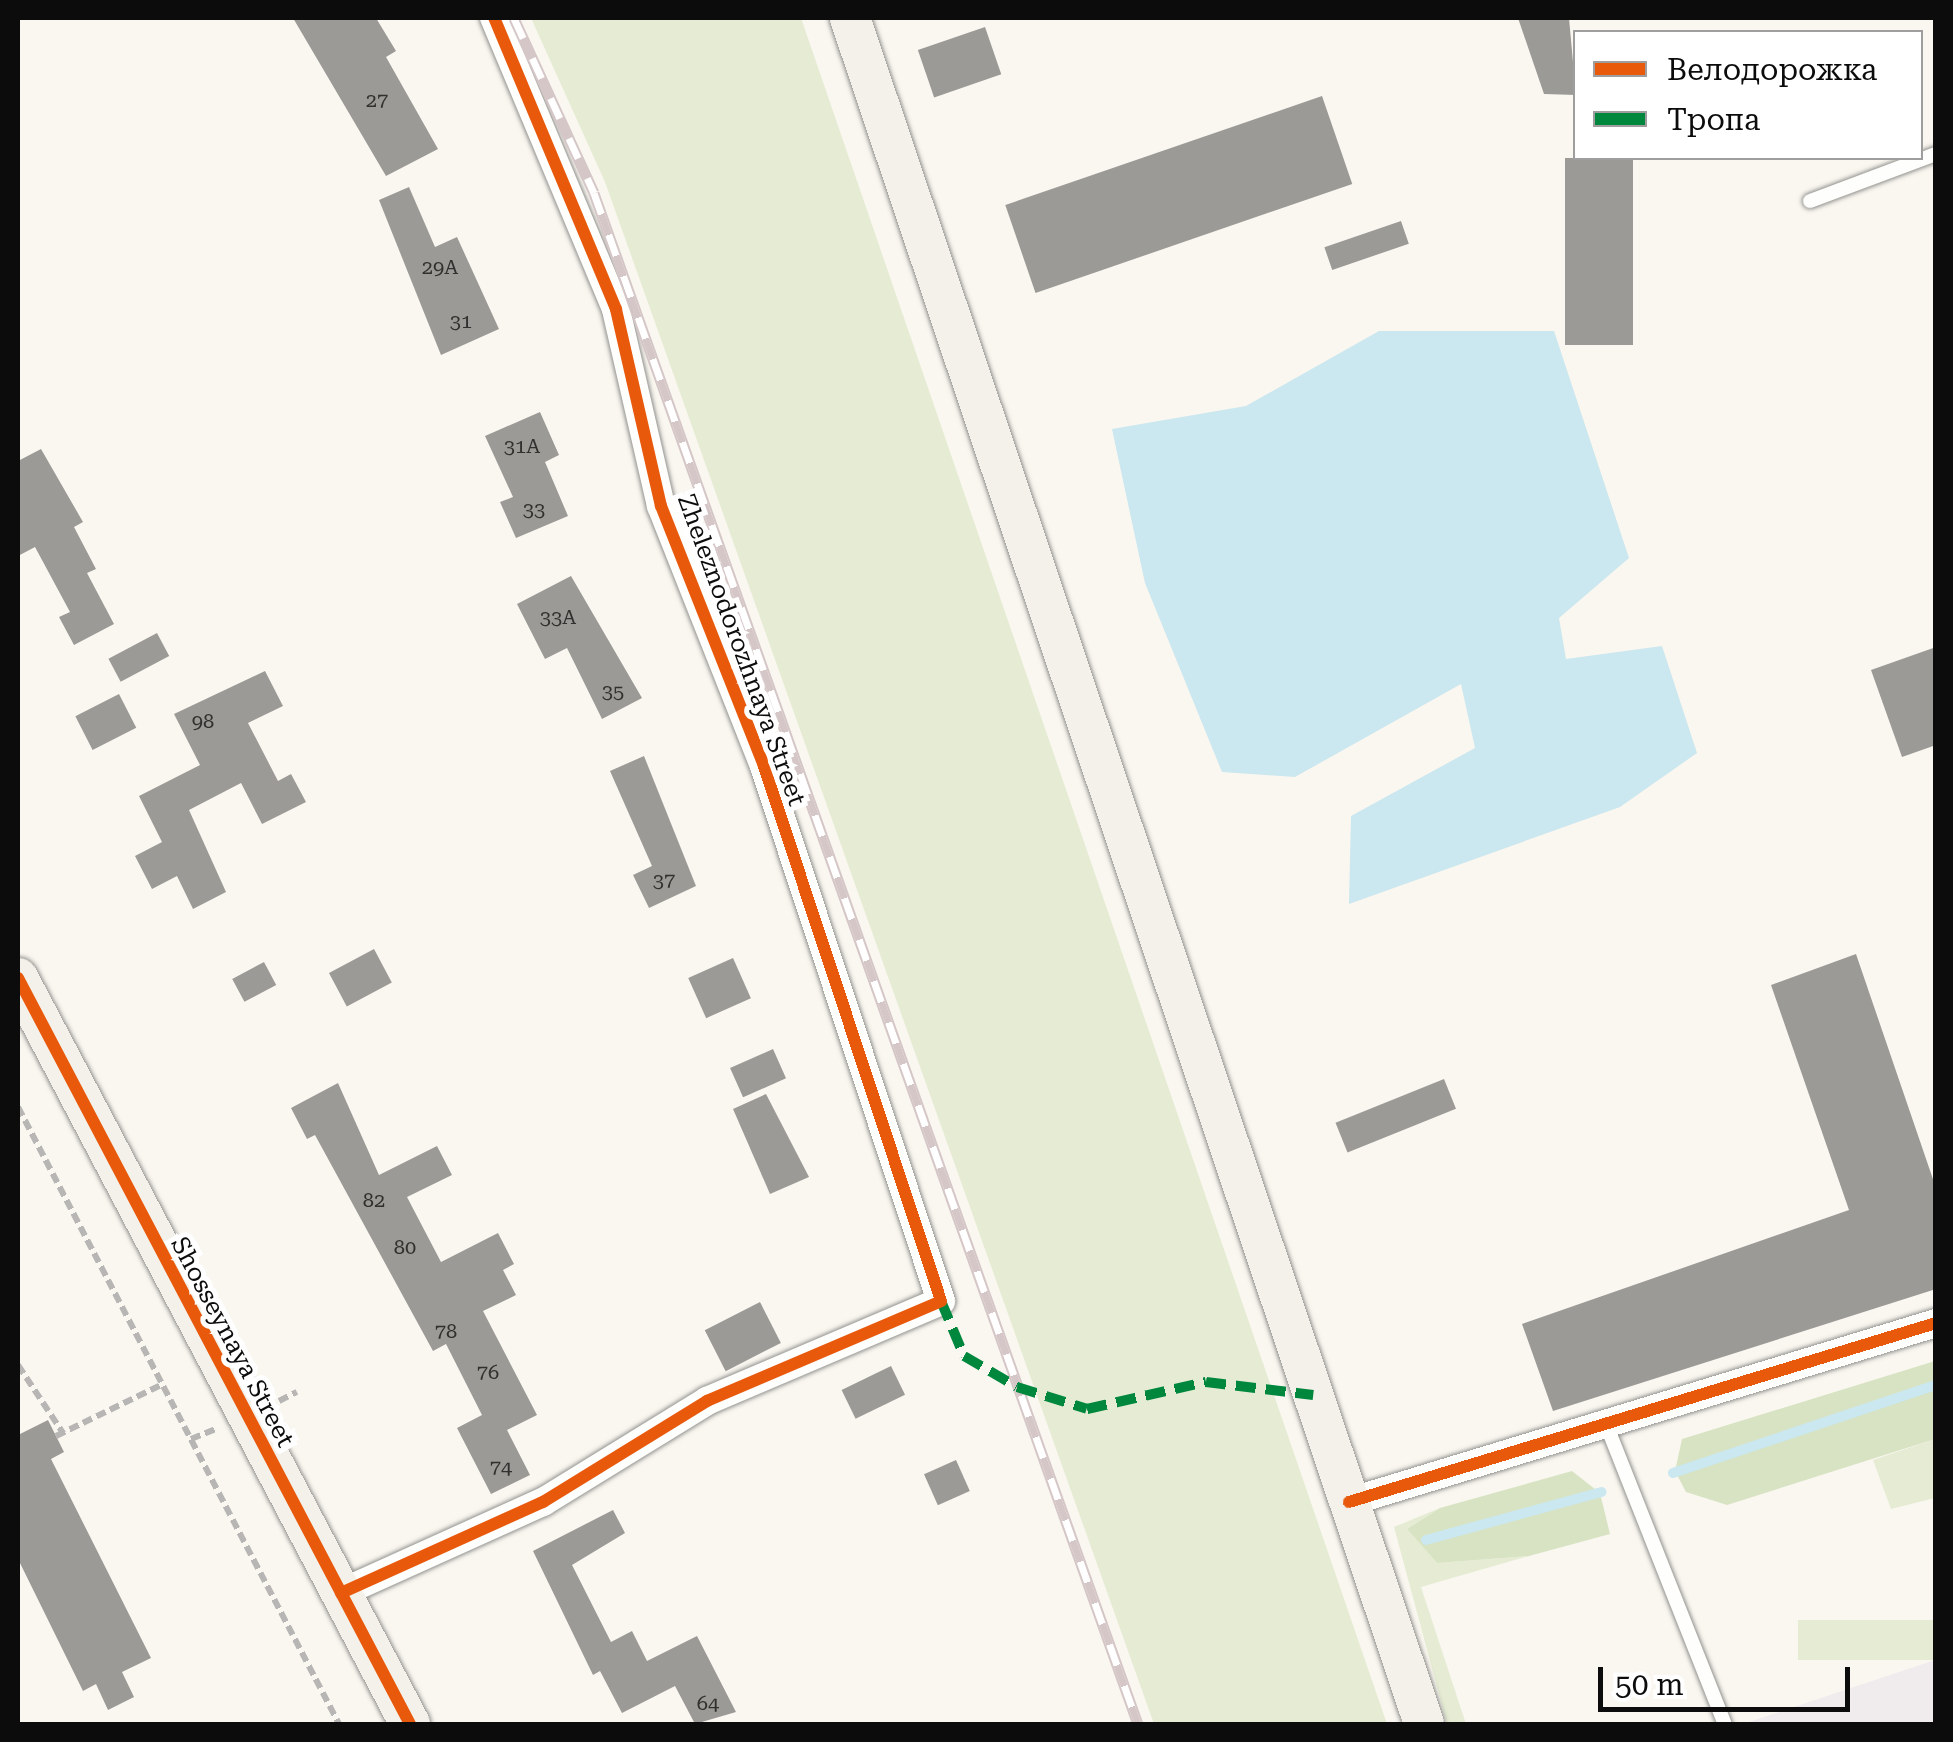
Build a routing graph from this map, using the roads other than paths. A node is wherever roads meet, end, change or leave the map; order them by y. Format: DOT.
graph roads {
  1 [pos="494,18"];
  2 [pos="850,18"];
  3 [pos="1920,160"];
  4 [pos="1810,201"];
  5 [pos="18,978"];
  6 [pos="1936,1323"];
  7 [pos="1606,1424"];
  8 [pos="1349,1502"];
  9 [pos="341,1593"];
  10 [pos="410,1724"];
  11 [pos="1424,1724"];
  12 [pos="1725,1724"];
  1 -- 9 [label="street, Zheleznodorozhnaya Street"];
  2 -- 8 [label="main road"];
  3 -- 4 [label="lane"];
  5 -- 9 [label="main road, Shosseynaya Street"];
  6 -- 7 [label="street"];
  7 -- 8 [label="street"];
  7 -- 12 [label="lane"];
  8 -- 11 [label="main road"];
  9 -- 10 [label="main road, Shosseynaya Street"];
}
